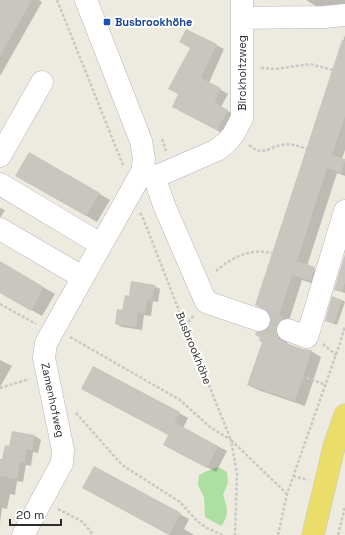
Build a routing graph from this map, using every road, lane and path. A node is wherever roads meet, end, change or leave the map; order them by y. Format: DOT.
graph roads {
  1 [pos="57,0"];
  2 [pos="86,0"];
  3 [pos="242,9"];
  4 [pos="345,15"];
  5 [pos="254,67"];
  6 [pos="333,70"];
  7 [pos="42,82"];
  8 [pos="244,141"];
  9 [pos="307,149"];
  10 [pos="0,156"];
  11 [pos="147,183"];
  12 [pos="0,184"];
  13 [pos="345,211"];
  14 [pos="0,229"];
  15 [pos="100,244"];
  16 [pos="272,253"];
  17 [pos="216,271"];
  18 [pos="82,277"];
  19 [pos="0,304"];
  20 [pos="259,320"];
  21 [pos="345,326"];
  22 [pos="52,330"];
  23 [pos="288,330"];
  24 [pos="332,352"];
  25 [pos="336,355"];
  26 [pos="302,376"];
  27 [pos="49,382"];
  28 [pos="326,385"];
  29 [pos="0,388"];
  30 [pos="345,415"];
  31 [pos="231,440"];
  32 [pos="339,447"];
  33 [pos="287,494"];
  34 [pos="42,500"];
  35 [pos="345,507"];
  36 [pos="23,535"];
  37 [pos="93,535"];
  38 [pos="222,535"];
  39 [pos="235,535"];
  40 [pos="278,535"];
  41 [pos="313,535"];
  42 [pos="338,535"];
  1 -- 11 [label="path"];
  2 -- 11 [label="street"];
  3 -- 4 [label="street"];
  3 -- 11 [label="street, Birckholtzweg"];
  5 -- 6 [label="path"];
  7 -- 10 [label="street"];
  8 -- 9 [label="path"];
  11 -- 15 [label="street, Zamenhofweg"];
  11 -- 20 [label="street"];
  11 -- 31 [label="path, Busbrookhöhe"];
  12 -- 15 [label="street"];
  13 -- 23 [label="street"];
  14 -- 18 [label="street"];
  15 -- 18 [label="street, Zamenhofweg"];
  16 -- 17 [label="path"];
  18 -- 22 [label="street, Zamenhofweg"];
  19 -- 22 [label="path"];
  21 -- 25 [label="path"];
  22 -- 27 [label="street, Zamenhofweg"];
  22 -- 31 [label="path"];
  24 -- 25 [label="path"];
  25 -- 28 [label="path"];
  26 -- 28 [label="path"];
  27 -- 29 [label="path"];
  27 -- 34 [label="street, Zamenhofweg"];
  27 -- 38 [label="path"];
  28 -- 33 [label="path"];
  30 -- 32 [label="main road"];
  31 -- 33 [label="path, Busbrookhöhe"];
  31 -- 39 [label="path"];
  32 -- 41 [label="main road"];
  33 -- 40 [label="path"];
  34 -- 36 [label="street, Zamenhofweg"];
  34 -- 37 [label="path"];
  35 -- 42 [label="path"];
}
